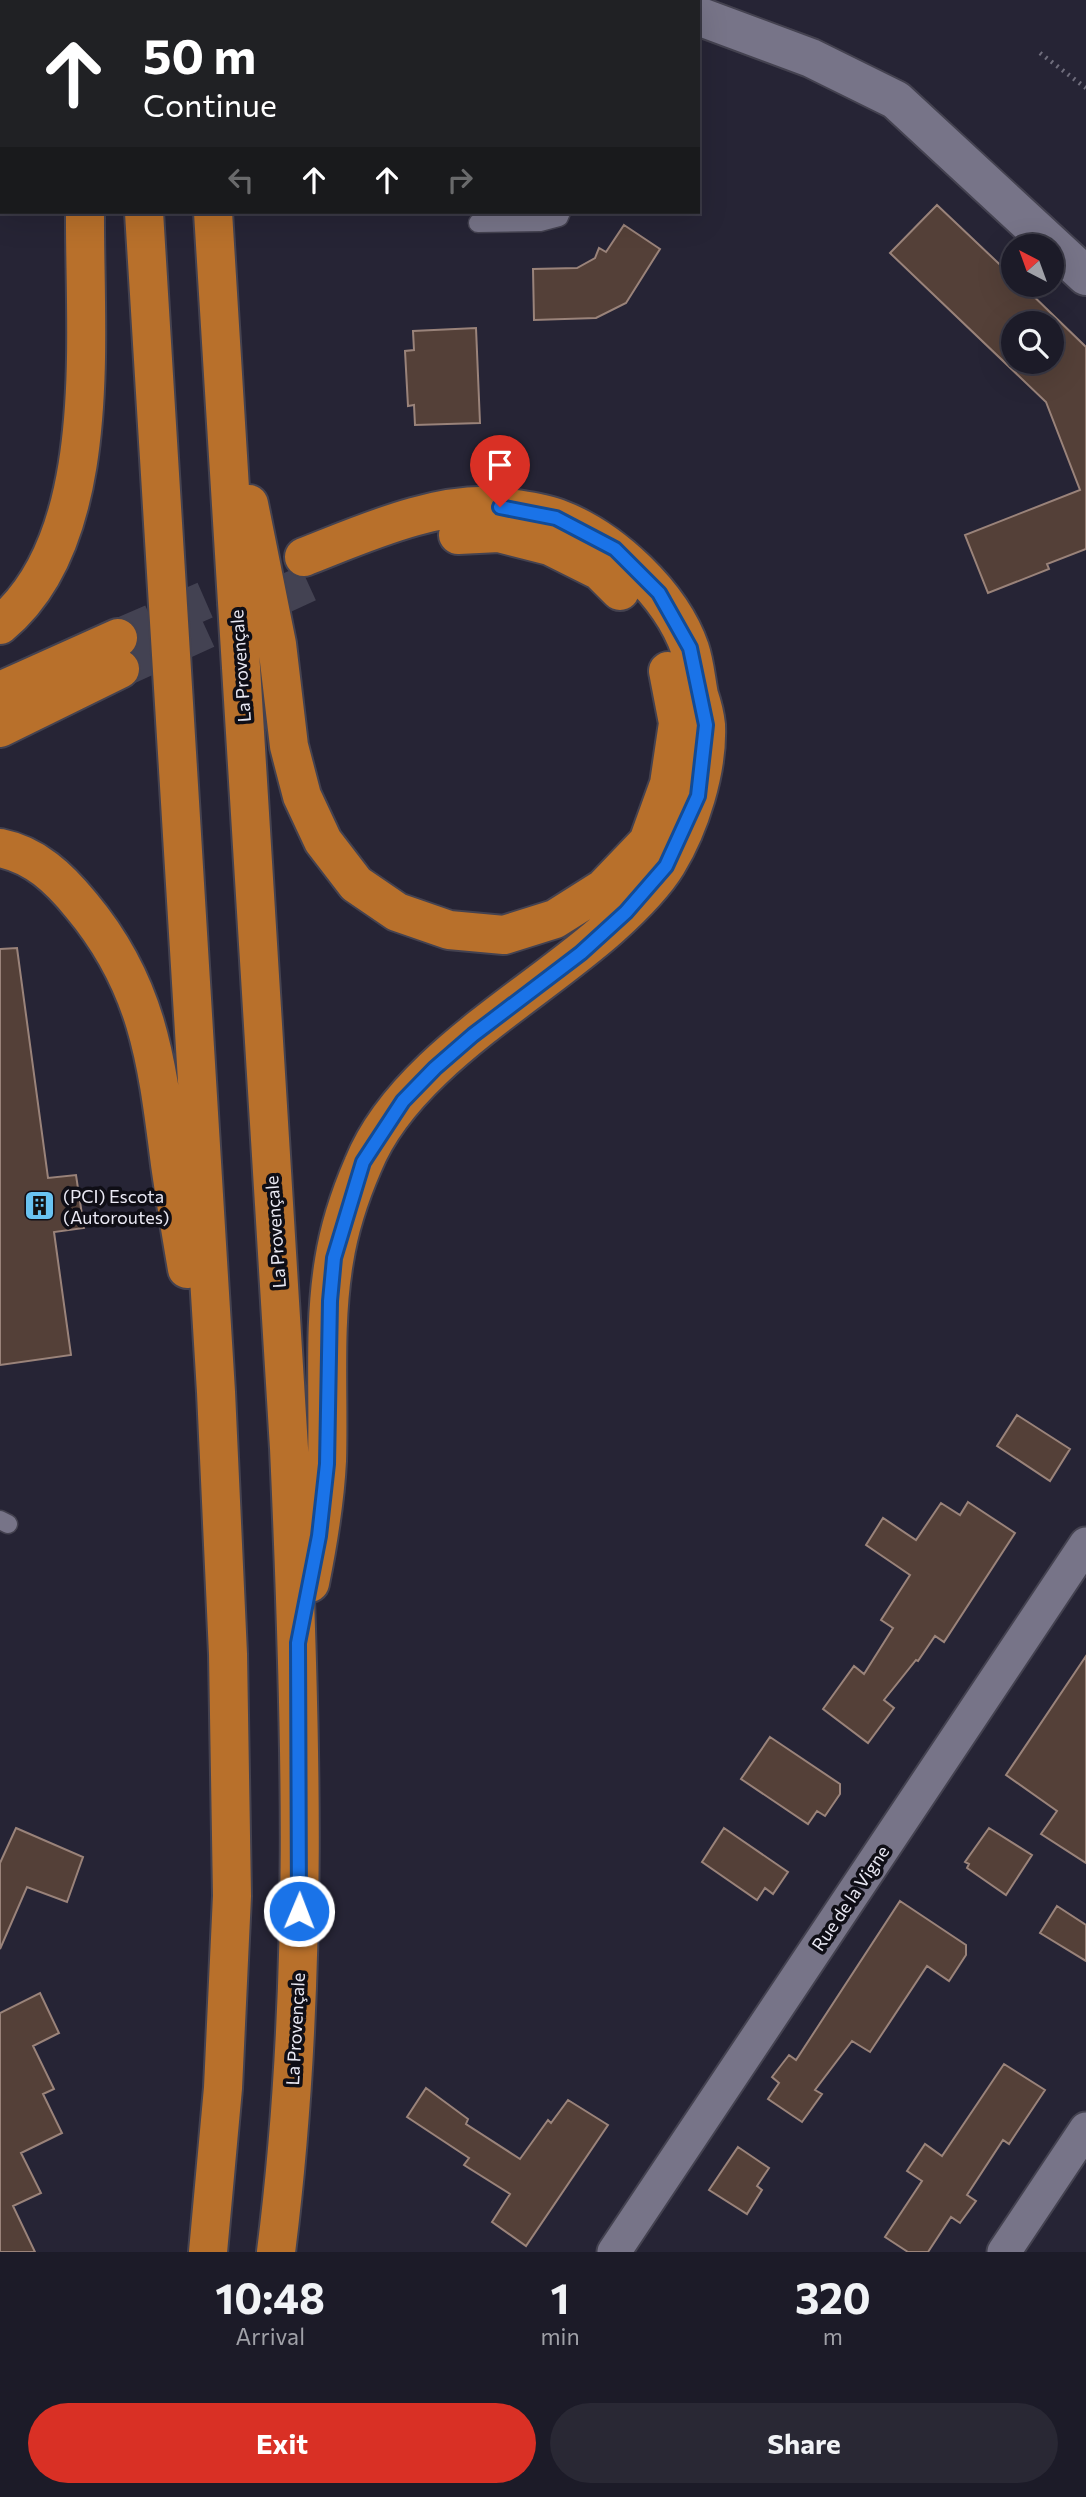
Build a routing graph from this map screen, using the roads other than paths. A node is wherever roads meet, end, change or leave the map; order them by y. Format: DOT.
graph roads {
  1 [pos="724,0"];
  2 [pos="700,17"];
  3 [pos="811,58"];
  4 [pos="85,214"];
  5 [pos="144,214"];
  6 [pos="213,214"];
  7 [pos="560,214"];
  8 [pos="478,223"];
  9 [pos="1086,276"];
  10 [pos="225,417"];
  11 [pos="0,625"];
  12 [pos="0,691"];
  13 [pos="0,728"];
  14 [pos="0,848"];
  15 [pos="216,1392"];
  16 [pos="1086,1544"];
  17 [pos="298,1643"];
  18 [pos="1086,2129"];
  19 [pos="208,2252"];
  20 [pos="276,2252"];
  21 [pos="614,2252"];
  22 [pos="1004,2252"];
  1 -- 3 [label="street"];
  2 -- 3 [label="street"];
  3 -- 9 [label="street"];
  4 -- 11 [label="highway"];
  5 -- 15 [label="highway"];
  6 -- 10 [label="highway, La Provençale"];
  7 -- 8 [label="lane"];
  10 -- 17 [label="highway, La Provençale"];
  10 -- 17 [label="highway"];
  12 -- 13 [label="highway"];
  14 -- 15 [label="highway"];
  15 -- 19 [label="highway"];
  16 -- 21 [label="street, Rue de la Vigne"];
  17 -- 20 [label="highway, La Provençale"];
  18 -- 22 [label="street"];
}
